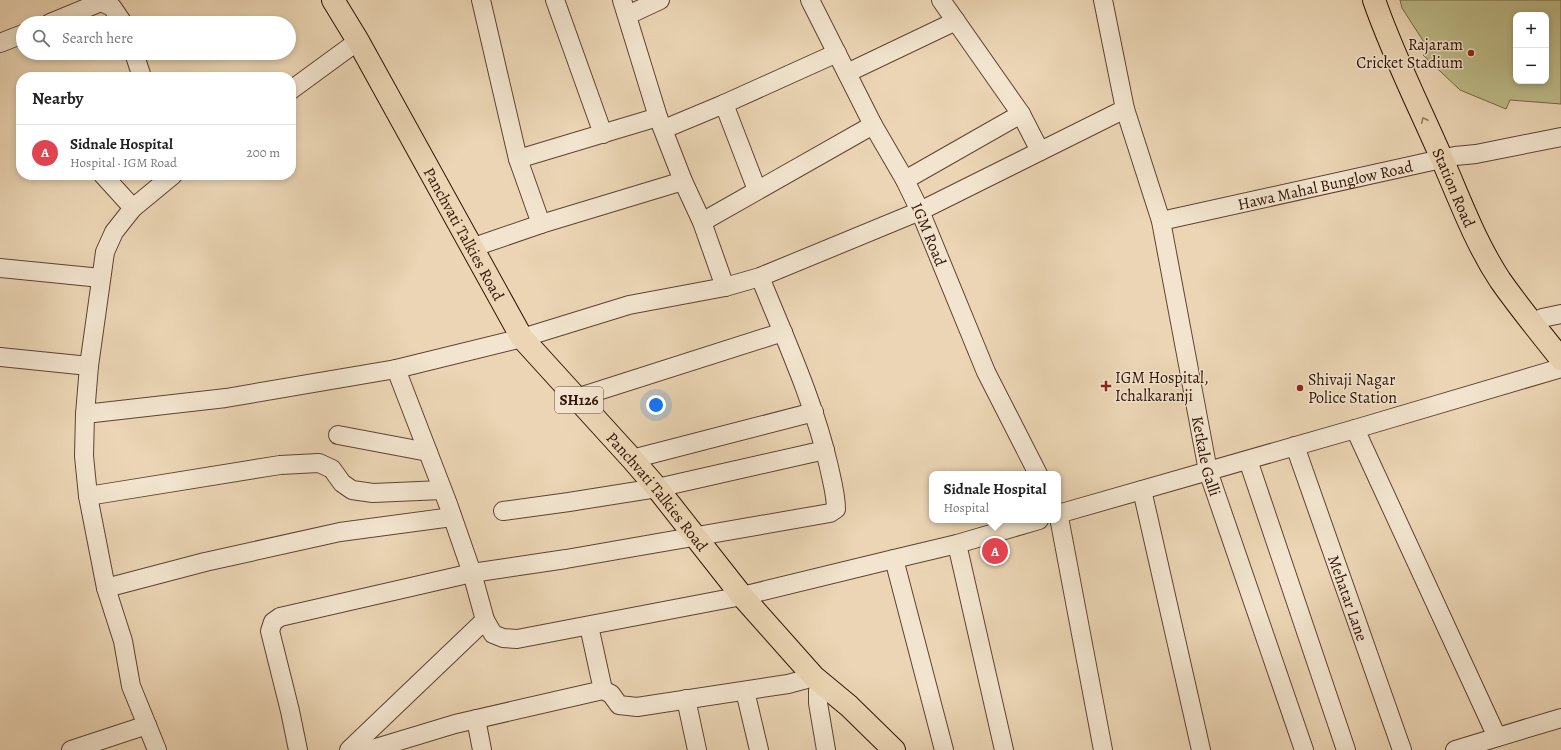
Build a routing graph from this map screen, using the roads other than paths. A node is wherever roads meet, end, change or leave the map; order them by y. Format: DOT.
graph roads {
  1 [pos="333,0"];
  2 [pos="481,0"];
  3 [pos="555,0"];
  4 [pos="660,0"];
  5 [pos="810,0"];
  6 [pos="941,0"];
  7 [pos="1103,0"];
  8 [pos="1374,0"];
  9 [pos="1388,0"];
  10 [pos="625,8"];
  11 [pos="67,16"];
  12 [pos="118,16"];
  13 [pos="956,21"];
  14 [pos="16,37"];
  15 [pos="358,41"];
  16 [pos="0,44"];
  17 [pos="837,53"];
  18 [pos="136,60"];
  19 [pos="140,72"];
  20 [pos="847,73"];
  21 [pos="296,86"];
  22 [pos="724,104"];
  23 [pos="1125,108"];
  24 [pos="1021,114"];
  25 [pos="661,123"];
  26 [pos="873,125"];
  27 [pos="603,134"];
  28 [pos="1561,137"];
  29 [pos="1040,151"];
  30 [pos="1449,157"];
  31 [pos="518,159"];
  32 [pos="108,180"];
  33 [pos="167,180"];
  34 [pos="905,180"];
  35 [pos="683,181"];
  36 [pos="757,190"];
  37 [pos="134,208"];
  38 [pos="920,211"];
  39 [pos="1161,220"];
  40 [pos="702,222"];
  41 [pos="541,224"];
  42 [pos="471,248"];
  43 [pos="0,268"];
  44 [pos="760,277"];
  45 [pos="101,278"];
  46 [pos="726,287"];
  47 [pos="1552,316"];
  48 [pos="783,332"];
  49 [pos="522,338"];
  50 [pos="1561,340"];
  51 [pos="0,357"];
  52 [pos="1561,359"];
  53 [pos="89,366"];
  54 [pos="1561,368"];
  55 [pos="396,369"];
  56 [pos="576,398"];
  57 [pos="814,412"];
  58 [pos="85,414"];
  59 [pos="1355,429"];
  60 [pos="338,435"];
  61 [pos="1295,446"];
  62 [pos="825,450"];
  63 [pos="428,452"];
  64 [pos="632,459"];
  65 [pos="1248,460"];
  66 [pos="1036,471"];
  67 [pos="1208,471"];
  68 [pos="657,488"];
  69 [pos="442,490"];
  70 [pos="1142,490"];
  71 [pos="88,496"];
  72 [pos="503,511"];
  73 [pos="1061,513"];
  74 [pos="452,517"];
  75 [pos="1029,523"];
  76 [pos="1060,523"];
  77 [pos="694,536"];
  78 [pos="957,544"];
  79 [pos="894,559"];
  80 [pos="472,573"];
  81 [pos="106,588"];
  82 [pos="742,596"];
  83 [pos="485,620"];
  84 [pos="589,626"];
  85 [pos="818,681"];
  86 [pos="603,690"];
  87 [pos="745,691"];
  88 [pos="686,699"];
  89 [pos="1561,718"];
  90 [pos="476,719"];
  91 [pos="147,725"];
  92 [pos="1497,737"];
  93 [pos="71,750"];
  94 [pos="157,750"];
  95 [pos="298,750"];
  96 [pos="349,750"];
  97 [pos="369,750"];
  98 [pos="482,750"];
  99 [pos="697,750"];
  100 [pos="759,750"];
  101 [pos="826,750"];
  102 [pos="894,750"];
  103 [pos="944,750"];
  104 [pos="1004,750"];
  105 [pos="1103,750"];
  106 [pos="1201,750"];
  107 [pos="1304,750"];
  108 [pos="1346,750"];
  109 [pos="1402,750"];
  110 [pos="1455,750"];
  1 -- 15 [label="main road, Panchvati Talkies Road / SH126"];
  2 -- 31 [label="street"];
  3 -- 27 [label="street"];
  4 -- 10 [label="street"];
  5 -- 17 [label="street, IGM Road"];
  6 -- 13 [label="street"];
  7 -- 23 [label="street, Ketkale Galli"];
  30 -- 8 [label="main road, Station Road, one-way"];
  9 -- 30 [label="main road, Station Road"];
  10 -- 25 [label="street"];
  11 -- 12 [label="street"];
  13 -- 20 [label="street"];
  13 -- 24 [label="street"];
  14 -- 16 [label="street"];
  15 -- 21 [label="street"];
  15 -- 42 [label="main road, Panchvati Talkies Road / SH126"];
  17 -- 20 [label="street, IGM Road"];
  17 -- 22 [label="street"];
  18 -- 19 [label="street"];
  20 -- 26 [label="street, IGM Road"];
  22 -- 25 [label="street"];
  22 -- 36 [label="street"];
  23 -- 29 [label="street"];
  23 -- 39 [label="street, Ketkale Galli"];
  24 -- 29 [label="street"];
  24 -- 34 [label="street"];
  25 -- 27 [label="street"];
  25 -- 35 [label="street"];
  26 -- 34 [label="street, IGM Road"];
  26 -- 36 [label="street"];
  27 -- 31 [label="street"];
  28 -- 30 [label="street, Hawa Mahal Bunglow Road"];
  29 -- 38 [label="street"];
  30 -- 39 [label="street, Hawa Mahal Bunglow Road"];
  30 -- 47 [label="main road, Station Road"];
  30 -- 52 [label="main road, Station Road"];
  31 -- 41 [label="street"];
  32 -- 37 [label="street"];
  33 -- 37 [label="street"];
  34 -- 38 [label="street, IGM Road"];
  35 -- 40 [label="street"];
  35 -- 41 [label="street"];
  36 -- 40 [label="street"];
  37 -- 45 [label="street"];
  38 -- 44 [label="street"];
  38 -- 66 [label="street, IGM Road"];
  39 -- 67 [label="street, Ketkale Galli"];
  40 -- 46 [label="street"];
  41 -- 42 [label="street"];
  42 -- 49 [label="main road, Panchvati Talkies Road / SH126"];
  43 -- 45 [label="street"];
  44 -- 46 [label="street"];
  44 -- 48 [label="street"];
  45 -- 53 [label="street"];
  46 -- 49 [label="street"];
  47 -- 50 [label="main road, Station Road"];
  48 -- 56 [label="street"];
  48 -- 57 [label="street"];
  49 -- 55 [label="street"];
  49 -- 56 [label="main road, Panchvati Talkies Road / SH126"];
  51 -- 53 [label="street"];
  53 -- 58 [label="street"];
  54 -- 59 [label="street"];
  55 -- 58 [label="street"];
  55 -- 63 [label="street"];
  56 -- 64 [label="main road, Panchvati Talkies Road / SH126"];
  57 -- 62 [label="street"];
  57 -- 64 [label="street"];
  58 -- 71 [label="street"];
  59 -- 61 [label="street"];
  59 -- 92 [label="street"];
  60 -- 63 [label="street"];
  61 -- 65 [label="street"];
  61 -- 109 [label="street, Mehatar Lane"];
  62 -- 68 [label="street"];
  62 -- 77 [label="street"];
  63 -- 69 [label="street"];
  64 -- 68 [label="main road, Panchvati Talkies Road / SH126"];
  65 -- 67 [label="street"];
  65 -- 108 [label="street"];
  67 -- 70 [label="street"];
  67 -- 107 [label="street, Ketkale Galli"];
  68 -- 72 [label="street"];
  68 -- 77 [label="main road, Panchvati Talkies Road / SH126"];
  69 -- 71 [label="street"];
  69 -- 74 [label="street"];
  70 -- 73 [label="street"];
  70 -- 106 [label="street"];
  71 -- 81 [label="street"];
  74 -- 80 [label="street"];
  74 -- 81 [label="street"];
  75 -- 78 [label="street"];
  76 -- 105 [label="street"];
  77 -- 80 [label="street"];
  77 -- 82 [label="main road, Panchvati Talkies Road / SH126"];
  78 -- 79 [label="street"];
  78 -- 104 [label="street"];
  79 -- 82 [label="street"];
  79 -- 103 [label="street"];
  80 -- 83 [label="street"];
  80 -- 95 [label="street"];
  81 -- 91 [label="street"];
  82 -- 84 [label="street"];
  82 -- 85 [label="main road, Panchvati Talkies Road / SH126"];
  83 -- 84 [label="street"];
  83 -- 96 [label="street"];
  84 -- 86 [label="street"];
  85 -- 87 [label="street"];
  85 -- 101 [label="street"];
  85 -- 102 [label="main road, Panchvati Talkies Road / SH126"];
  86 -- 88 [label="street"];
  86 -- 90 [label="street"];
  87 -- 88 [label="street"];
  87 -- 100 [label="street"];
  88 -- 99 [label="street"];
  89 -- 92 [label="street"];
  90 -- 97 [label="street"];
  90 -- 98 [label="street"];
  91 -- 93 [label="street"];
  91 -- 94 [label="street"];
  92 -- 110 [label="street"];
}
